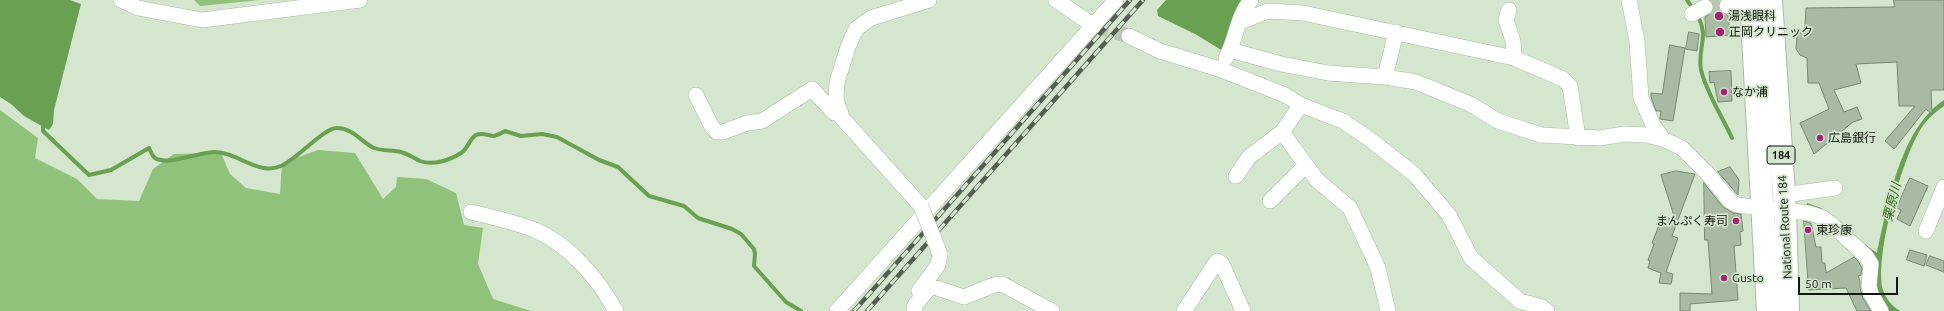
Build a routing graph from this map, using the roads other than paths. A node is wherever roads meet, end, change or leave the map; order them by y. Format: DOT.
graph roads {
  1 [pos="121,0"];
  2 [pos="360,0"];
  3 [pos="929,0"];
  4 [pos="1056,0"];
  5 [pos="1116,0"];
  6 [pos="1251,0"];
  7 [pos="1625,2"];
  8 [pos="1758,2"];
  9 [pos="1727,6"];
  10 [pos="1509,10"];
  11 [pos="1240,22"];
  12 [pos="1094,26"];
  13 [pos="1396,32"];
  14 [pos="1129,36"];
  15 [pos="1230,50"];
  16 [pos="1514,58"];
  17 [pos="1219,69"];
  18 [pos="1385,77"];
  19 [pos="696,95"];
  20 [pos="1301,105"];
  21 [pos="841,114"];
  22 [pos="1282,132"];
  23 [pos="1578,138"];
  24 [pos="1663,139"];
  25 [pos="1306,165"];
  26 [pos="1236,176"];
  27 [pos="1944,187"];
  28 [pos="1835,188"];
  29 [pos="1270,201"];
  30 [pos="1784,202"];
  31 [pos="1762,207"];
  32 [pos="470,212"];
  33 [pos="1926,231"];
  34 [pos="616,311"];
  35 [pos="837,311"];
  36 [pos="909,311"];
  37 [pos="914,311"];
  38 [pos="1052,311"];
  39 [pos="1184,311"];
  40 [pos="1243,311"];
  41 [pos="1388,311"];
  42 [pos="1547,311"];
  43 [pos="1768,311"];
  44 [pos="1788,311"];
  45 [pos="1881,311"];
  1 -- 2 [label="street"];
  3 -- 21 [label="street"];
  4 -- 12 [label="street"];
  5 -- 12 [label="street"];
  6 -- 11 [label="street"];
  7 -- 24 [label="street"];
  8 -- 9 [label="street"];
  8 -- 30 [label="highway, National Route 184 / 184"];
  8 -- 31 [label="highway, National Route 184 / 184"];
  10 -- 16 [label="street"];
  11 -- 13 [label="street"];
  11 -- 15 [label="street"];
  12 -- 35 [label="street"];
  13 -- 16 [label="street"];
  13 -- 18 [label="street"];
  14 -- 17 [label="street"];
  15 -- 17 [label="street"];
  15 -- 18 [label="street"];
  16 -- 23 [label="street"];
  17 -- 20 [label="street"];
  18 -- 23 [label="street"];
  19 -- 21 [label="street"];
  20 -- 22 [label="street"];
  20 -- 42 [label="street"];
  21 -- 36 [label="street, bridge"];
  22 -- 25 [label="street"];
  22 -- 26 [label="street"];
  23 -- 24 [label="street"];
  24 -- 31 [label="street"];
  25 -- 29 [label="street"];
  25 -- 41 [label="street"];
  27 -- 33 [label="street"];
  28 -- 30 [label="street"];
  30 -- 31 [label="street"];
  30 -- 44 [label="highway, National Route 184 / 184"];
  30 -- 45 [label="street"];
  31 -- 43 [label="highway, National Route 184 / 184"];
  32 -- 34 [label="street"];
  37 -- 38 [label="street"];
  39 -- 40 [label="street"];
}
